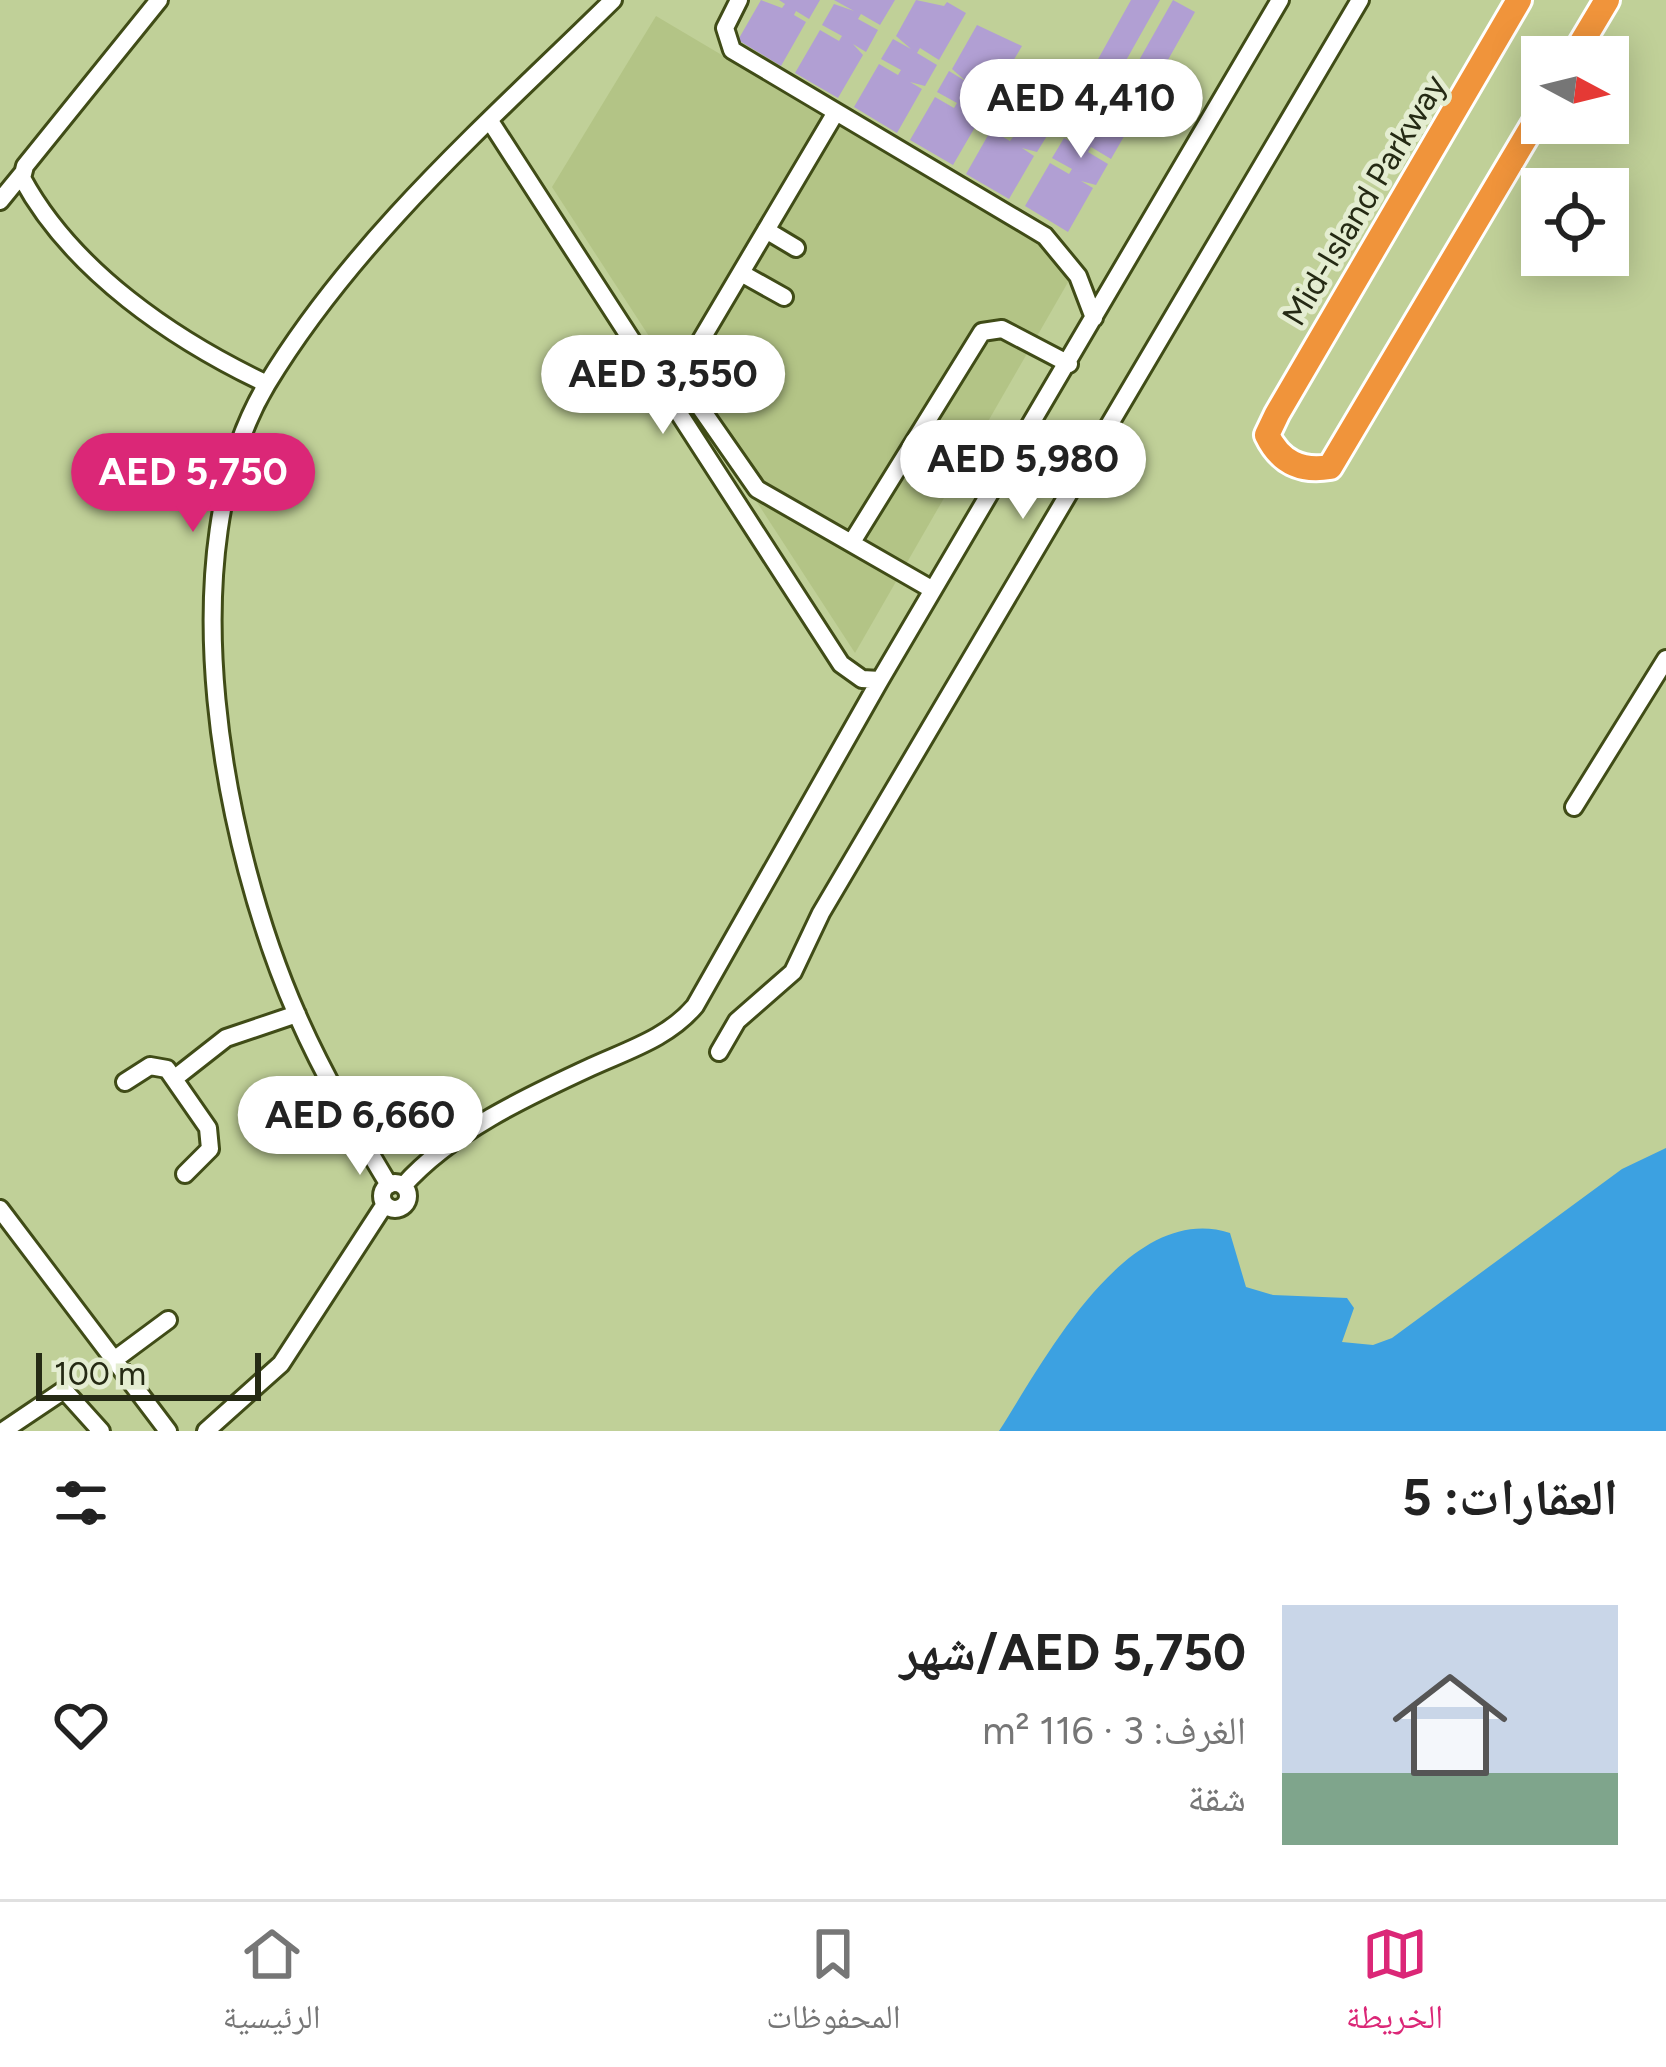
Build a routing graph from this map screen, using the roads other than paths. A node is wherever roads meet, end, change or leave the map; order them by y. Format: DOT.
graph roads {
  1 [pos="159,0"];
  2 [pos="613,0"];
  3 [pos="739,0"];
  4 [pos="1280,0"];
  5 [pos="1360,0"];
  6 [pos="1519,0"];
  7 [pos="1607,0"];
  8 [pos="1586,36"];
  9 [pos="836,112"];
  10 [pos="490,121"];
  11 [pos="1522,144"];
  12 [pos="22,174"];
  13 [pos="0,201"];
  14 [pos="766,230"];
  15 [pos="796,248"];
  16 [pos="741,273"];
  17 [pos="784,298"];
  18 [pos="1094,318"];
  19 [pos="1069,364"];
  20 [pos="267,384"];
  21 [pos="852,542"];
  22 [pos="933,590"];
  23 [pos="1666,659"];
  24 [pos="880,680"];
  25 [pos="1574,807"];
  26 [pos="296,1015"];
  27 [pos="718,1052"];
  28 [pos="175,1078"];
  29 [pos="124,1082"];
  30 [pos="185,1174"];
  31 [pos="396,1185"];
  32 [pos="0,1209"];
  33 [pos="169,1320"];
  34 [pos="115,1360"];
  35 [pos="27,1424"];
  36 [pos="3,1431"];
  37 [pos="101,1431"];
  38 [pos="168,1431"];
  39 [pos="206,1431"];
  1 -- 12 [label="street"];
  2 -- 10 [label="street"];
  3 -- 9 [label="street"];
  4 -- 18 [label="street"];
  5 -- 27 [label="street"];
  6 -- 11 [label="highway, Mid-Island Parkway"];
  7 -- 8 [label="highway"];
  9 -- 14 [label="street"];
  9 -- 18 [label="street"];
  10 -- 20 [label="street"];
  10 -- 24 [label="street"];
  12 -- 13 [label="street"];
  12 -- 20 [label="street"];
  14 -- 15 [label="street"];
  14 -- 16 [label="street"];
  16 -- 17 [label="street"];
  16 -- 21 [label="street"];
  18 -- 19 [label="street"];
  19 -- 21 [label="street"];
  19 -- 22 [label="street"];
  20 -- 26 [label="street"];
  21 -- 22 [label="street"];
  22 -- 24 [label="street"];
  23 -- 25 [label="street"];
  24 -- 31 [label="street"];
  26 -- 28 [label="street"];
  26 -- 31 [label="street"];
  28 -- 29 [label="street"];
  28 -- 30 [label="street"];
  31 -- 39 [label="street"];
  32 -- 34 [label="street"];
  33 -- 34 [label="street"];
  34 -- 38 [label="street"];
  35 -- 36 [label="street"];
  35 -- 37 [label="street"];
}
